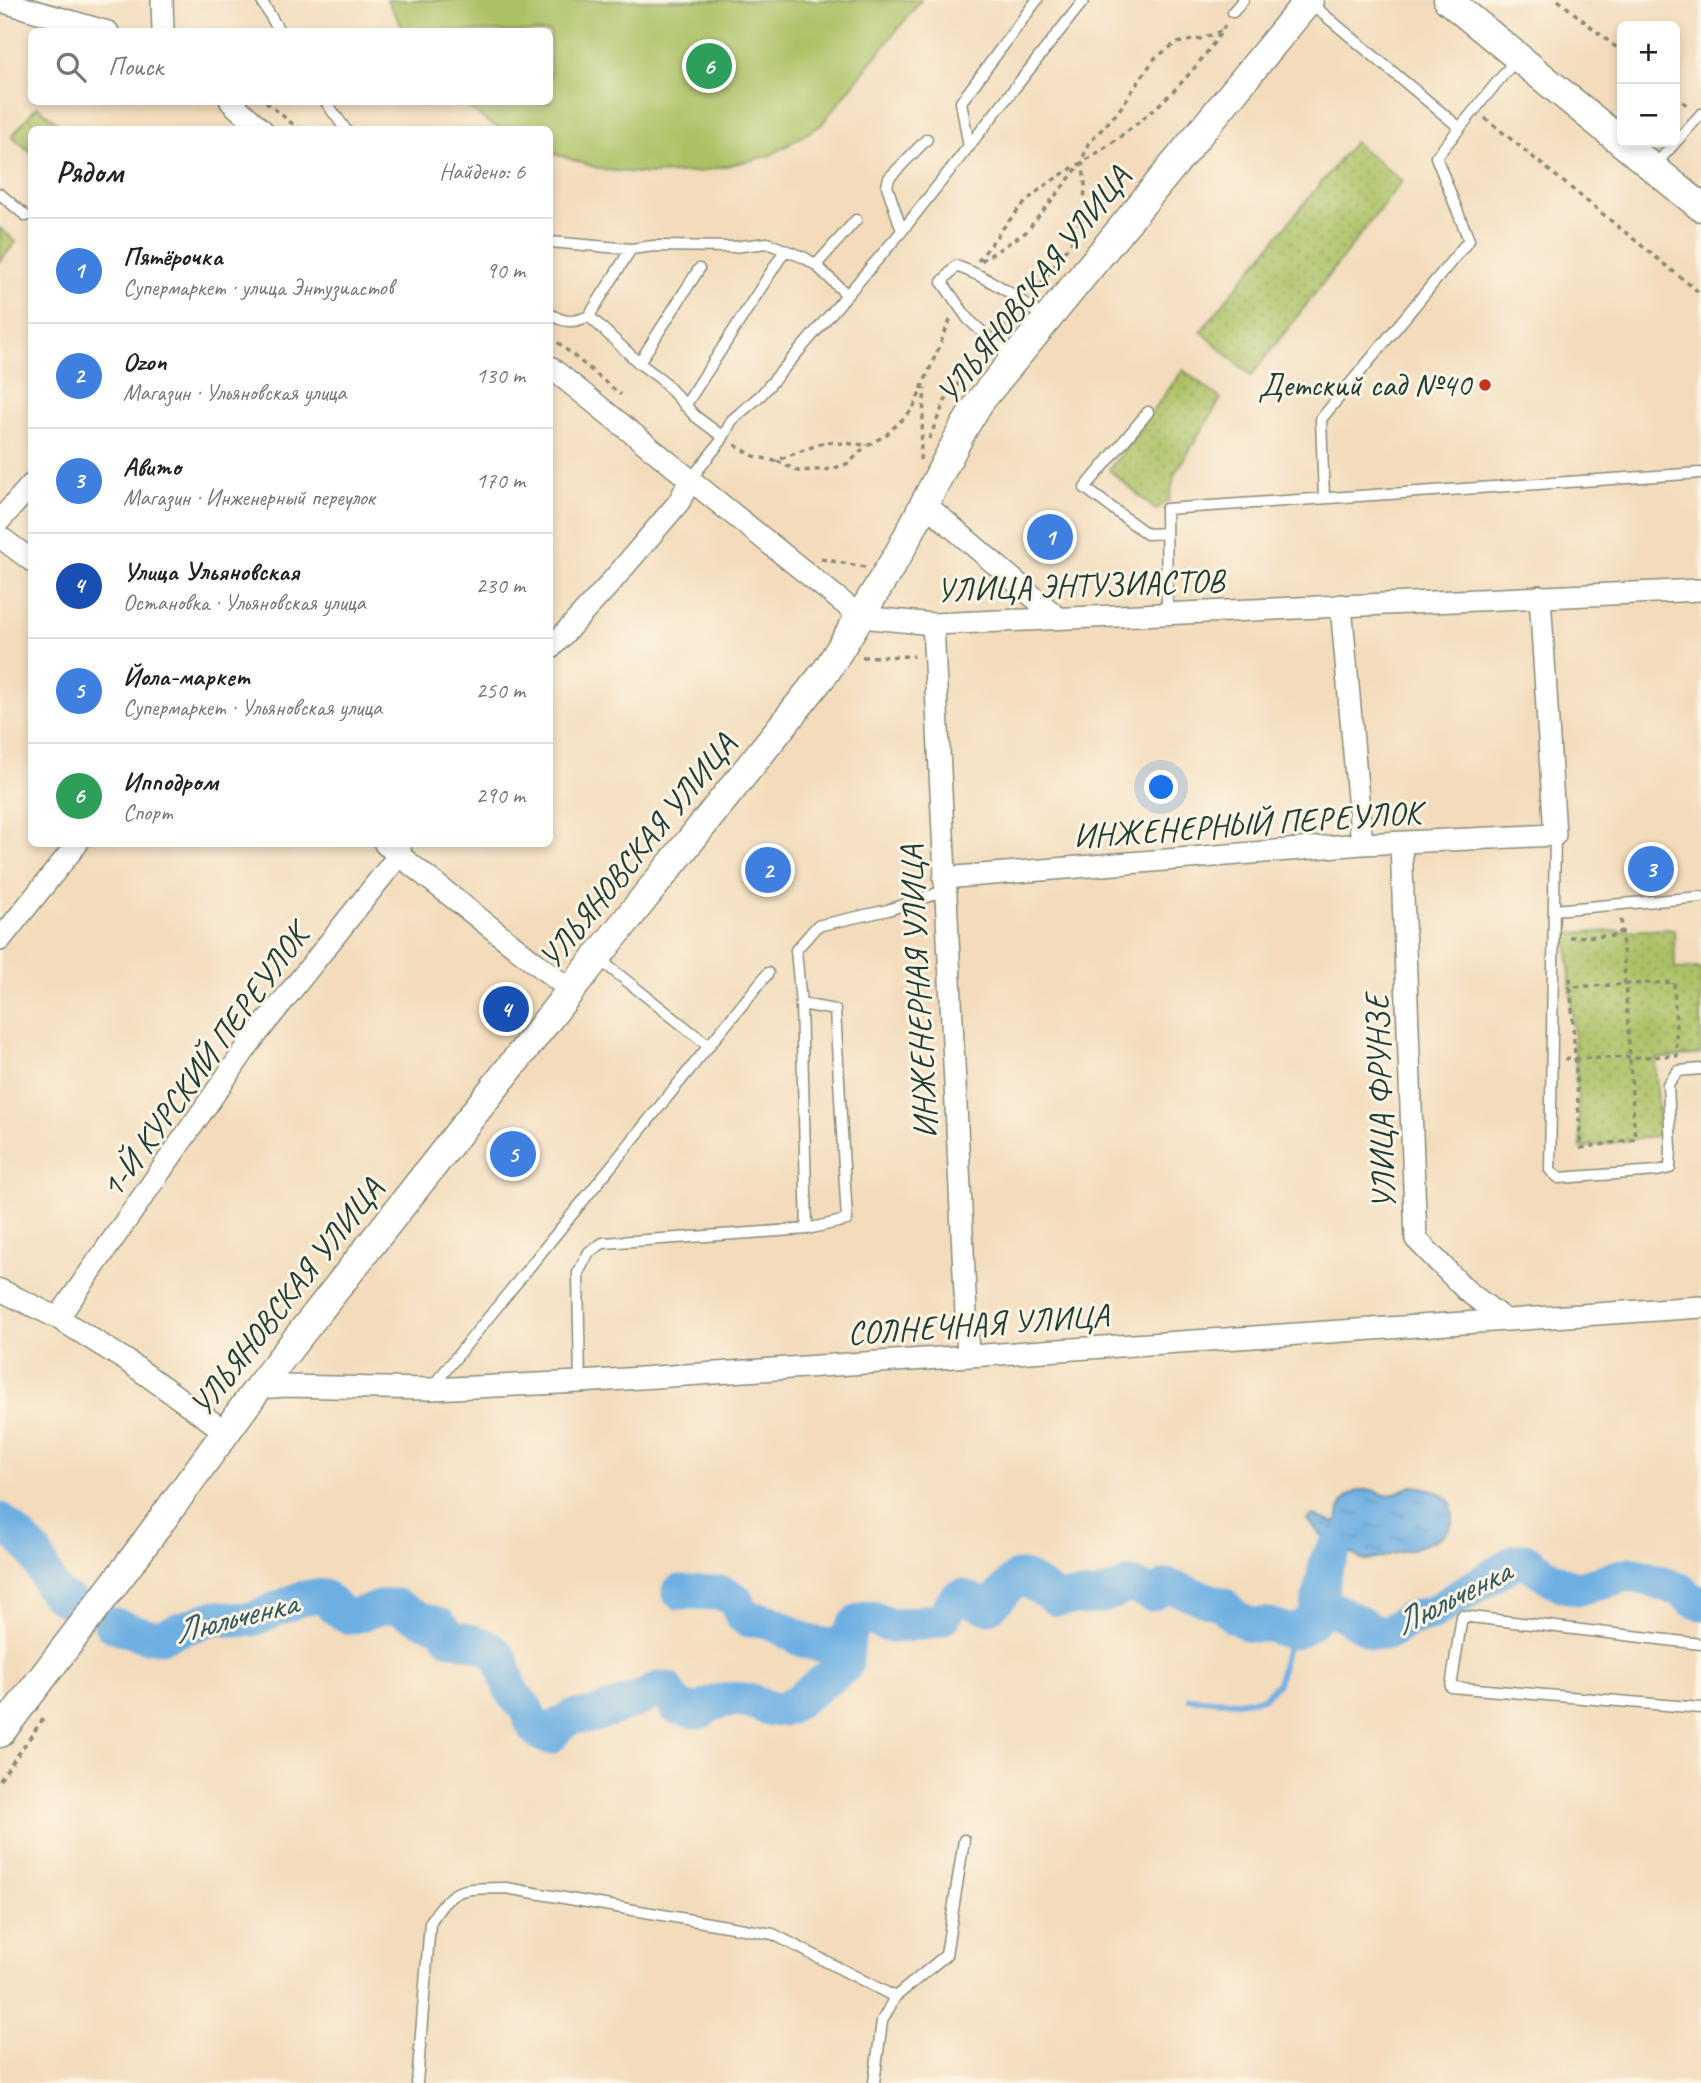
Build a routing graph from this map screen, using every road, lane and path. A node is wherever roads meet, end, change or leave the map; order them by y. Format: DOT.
graph roads {
  1 [pos="162,0"];
  2 [pos="261,0"];
  3 [pos="1037,0"];
  4 [pos="1084,0"];
  5 [pos="1243,0"];
  6 [pos="1309,0"];
  7 [pos="1448,0"];
  8 [pos="1558,0"];
  9 [pos="0,1"];
  10 [pos="1233,12"];
  11 [pos="94,28"];
  12 [pos="163,28"];
  13 [pos="278,28"];
  14 [pos="1222,31"];
  15 [pos="1617,48"];
  16 [pos="1518,57"];
  17 [pos="235,105"];
  18 [pos="270,105"];
  19 [pos="328,105"];
  20 [pos="1475,110"];
  21 [pos="1701,114"];
  22 [pos="258,126"];
  23 [pos="295,126"];
  24 [pos="343,126"];
  25 [pos="1460,128"];
  26 [pos="926,139"];
  27 [pos="968,147"];
  28 [pos="1083,161"];
  29 [pos="1653,167"];
  30 [pos="0,194"];
  31 [pos="1701,207"];
  32 [pos="26,216"];
  33 [pos="856,220"];
  34 [pos="902,231"];
  35 [pos="553,242"];
  36 [pos="631,248"];
  37 [pos="783,251"];
  38 [pos="976,264"];
  39 [pos="816,265"];
  40 [pos="699,269"];
  41 [pos="846,294"];
  42 [pos="1701,294"];
  43 [pos="1035,311"];
  44 [pos="553,315"];
  45 [pos="589,316"];
  46 [pos="1002,349"];
  47 [pos="639,363"];
  48 [pos="554,379"];
  49 [pos="685,406"];
  50 [pos="1147,412"];
  51 [pos="723,437"];
  52 [pos="868,445"];
  53 [pos="920,460"];
  54 [pos="775,461"];
  55 [pos="1701,473"];
  56 [pos="690,480"];
  57 [pos="28,488"];
  58 [pos="1324,498"];
  59 [pos="925,503"];
  60 [pos="0,520"];
  61 [pos="1166,533"];
  62 [pos="0,537"];
  63 [pos="28,558"];
  64 [pos="1701,590"];
  65 [pos="1540,596"];
  66 [pos="1341,606"];
  67 [pos="1167,613"];
  68 [pos="861,617"];
  69 [pos="1058,618"];
  70 [pos="933,624"];
  71 [pos="553,646"];
  72 [pos="1555,835"];
  73 [pos="1401,843"];
  74 [pos="1363,845"];
  75 [pos="75,847"];
  76 [pos="395,847"];
  77 [pos="944,884"];
  78 [pos="1701,897"];
  79 [pos="1554,910"];
  80 [pos="1567,937"];
  81 [pos="0,940"];
  82 [pos="597,957"];
  83 [pos="768,974"];
  84 [pos="1570,974"];
  85 [pos="1625,985"];
  86 [pos="1570,987"];
  87 [pos="1553,988"];
  88 [pos="570,990"];
  89 [pos="801,1004"];
  90 [pos="709,1046"];
  91 [pos="1629,1057"];
  92 [pos="1575,1058"];
  93 [pos="1552,1060"];
  94 [pos="1701,1069"];
  95 [pos="807,1228"];
  96 [pos="0,1290"];
  97 [pos="1701,1307"];
  98 [pos="58,1318"];
  99 [pos="1505,1320"];
  100 [pos="968,1356"];
  101 [pos="580,1382"];
  102 [pos="258,1388"];
  103 [pos="430,1389"];
  104 [pos="226,1432"];
  105 [pos="1701,1644"];
  106 [pos="1701,1708"];
  107 [pos="0,1733"];
  108 [pos="964,1840"];
  109 [pos="895,1997"];
  110 [pos="417,2083"];
  111 [pos="874,2083"];
  1 -- 12 [label="street"];
  2 -- 13 [label="lane"];
  3 -- 27 [label="lane"];
  4 -- 27 [label="lane"];
  5 -- 10 [label="lane"];
  6 -- 25 [label="lane"];
  6 -- 43 [label="main road, УЛЬЯНОВСКАЯ УЛИЦА"];
  7 -- 16 [label="main road"];
  8 -- 15 [label="path"];
  9 -- 11 [label="street"];
  14 -- 28 [label="path"];
  16 -- 20 [label="lane"];
  16 -- 29 [label="main road"];
  17 -- 22 [label="street"];
  18 -- 23 [label="path"];
  19 -- 24 [label="lane"];
  20 -- 25 [label="lane"];
  20 -- 42 [label="path"];
  21 -- 29 [label="lane"];
  25 -- 58 [label="lane"];
  26 -- 34 [label="lane"];
  27 -- 34 [label="lane"];
  28 -- 38 [label="path"];
  28 -- 43 [label="path"];
  29 -- 31 [label="main road"];
  30 -- 32 [label="lane"];
  33 -- 39 [label="lane"];
  34 -- 41 [label="lane"];
  35 -- 36 [label="lane"];
  36 -- 37 [label="lane"];
  36 -- 45 [label="lane"];
  37 -- 39 [label="lane"];
  37 -- 49 [label="lane"];
  39 -- 41 [label="lane"];
  40 -- 47 [label="lane"];
  41 -- 51 [label="lane"];
  43 -- 46 [label="main road, УЛЬЯНОВСКАЯ УЛИЦА"];
  43 -- 46 [label="path"];
  43 -- 46 [label="lane"];
  44 -- 45 [label="lane"];
  45 -- 47 [label="lane"];
  46 -- 53 [label="path"];
  46 -- 59 [label="main road, УЛЬЯНОВСКАЯ УЛИЦА"];
  47 -- 49 [label="lane"];
  48 -- 56 [label="street"];
  49 -- 51 [label="lane"];
  50 -- 61 [label="lane"];
  51 -- 56 [label="lane"];
  52 -- 54 [label="path"];
  55 -- 58 [label="lane"];
  56 -- 68 [label="street"];
  56 -- 71 [label="street"];
  57 -- 60 [label="street"];
  58 -- 61 [label="lane"];
  59 -- 68 [label="main road, УЛЬЯНОВСКАЯ УЛИЦА"];
  59 -- 69 [label="street"];
  61 -- 67 [label="lane"];
  62 -- 63 [label="street"];
  64 -- 65 [label="street, УЛИЦА ЭНТУЗИАСТОВ"];
  65 -- 66 [label="street, УЛИЦА ЭНТУЗИАСТОВ"];
  65 -- 72 [label="street"];
  66 -- 67 [label="street, УЛИЦА ЭНТУЗИАСТОВ"];
  66 -- 74 [label="street"];
  67 -- 69 [label="street, УЛИЦА ЭНТУЗИАСТОВ"];
  68 -- 70 [label="street, УЛИЦА ЭНТУЗИАСТОВ"];
  68 -- 82 [label="main road, УЛЬЯНОВСКАЯ УЛИЦА"];
  69 -- 70 [label="street, УЛИЦА ЭНТУЗИАСТОВ"];
  70 -- 77 [label="street, ИНЖЕНЕРНАЯ УЛИЦА"];
  72 -- 73 [label="street, ИНЖЕНЕРНЫЙ ПЕРЕУЛОК"];
  72 -- 79 [label="lane"];
  73 -- 74 [label="street, ИНЖЕНЕРНЫЙ ПЕРЕУЛОК"];
  73 -- 99 [label="street, УЛИЦА ФРУНЗЕ"];
  74 -- 77 [label="street, ИНЖЕНЕРНЫЙ ПЕРЕУЛОК"];
  75 -- 81 [label="street"];
  76 -- 88 [label="street"];
  76 -- 98 [label="street, 1-Й КУРСКИЙ ПЕРЕУЛОК"];
  77 -- 89 [label="lane"];
  77 -- 100 [label="street, ИНЖЕНЕРНАЯ УЛИЦА"];
  78 -- 79 [label="lane"];
  79 -- 87 [label="lane"];
  80 -- 85 [label="path"];
  82 -- 88 [label="main road, УЛЬЯНОВСКАЯ УЛИЦА"];
  82 -- 90 [label="lane"];
  83 -- 90 [label="lane"];
  84 -- 86 [label="path"];
  85 -- 86 [label="path"];
  85 -- 91 [label="path"];
  85 -- 91 [label="path"];
  86 -- 87 [label="path"];
  86 -- 92 [label="path"];
  87 -- 93 [label="lane"];
  88 -- 102 [label="main road, УЛЬЯНОВСКАЯ УЛИЦА"];
  89 -- 95 [label="lane"];
  89 -- 95 [label="lane"];
  90 -- 103 [label="lane"];
  91 -- 92 [label="path"];
  91 -- 92 [label="path"];
  92 -- 93 [label="path"];
  93 -- 94 [label="lane"];
  95 -- 101 [label="lane"];
  96 -- 98 [label="street"];
  97 -- 99 [label="street, СОЛНЕЧНАЯ УЛИЦА"];
  98 -- 104 [label="street"];
  99 -- 100 [label="street, СОЛНЕЧНАЯ УЛИЦА"];
  100 -- 101 [label="street, СОЛНЕЧНАЯ УЛИЦА"];
  101 -- 103 [label="street, СОЛНЕЧНАЯ УЛИЦА"];
  102 -- 103 [label="street, СОЛНЕЧНАЯ УЛИЦА"];
  102 -- 104 [label="main road, УЛЬЯНОВСКАЯ УЛИЦА"];
  104 -- 107 [label="main road, УЛЬЯНОВСКАЯ УЛИЦА"];
  105 -- 106 [label="lane"];
  108 -- 109 [label="lane"];
  109 -- 110 [label="lane"];
  109 -- 111 [label="lane"];
}
